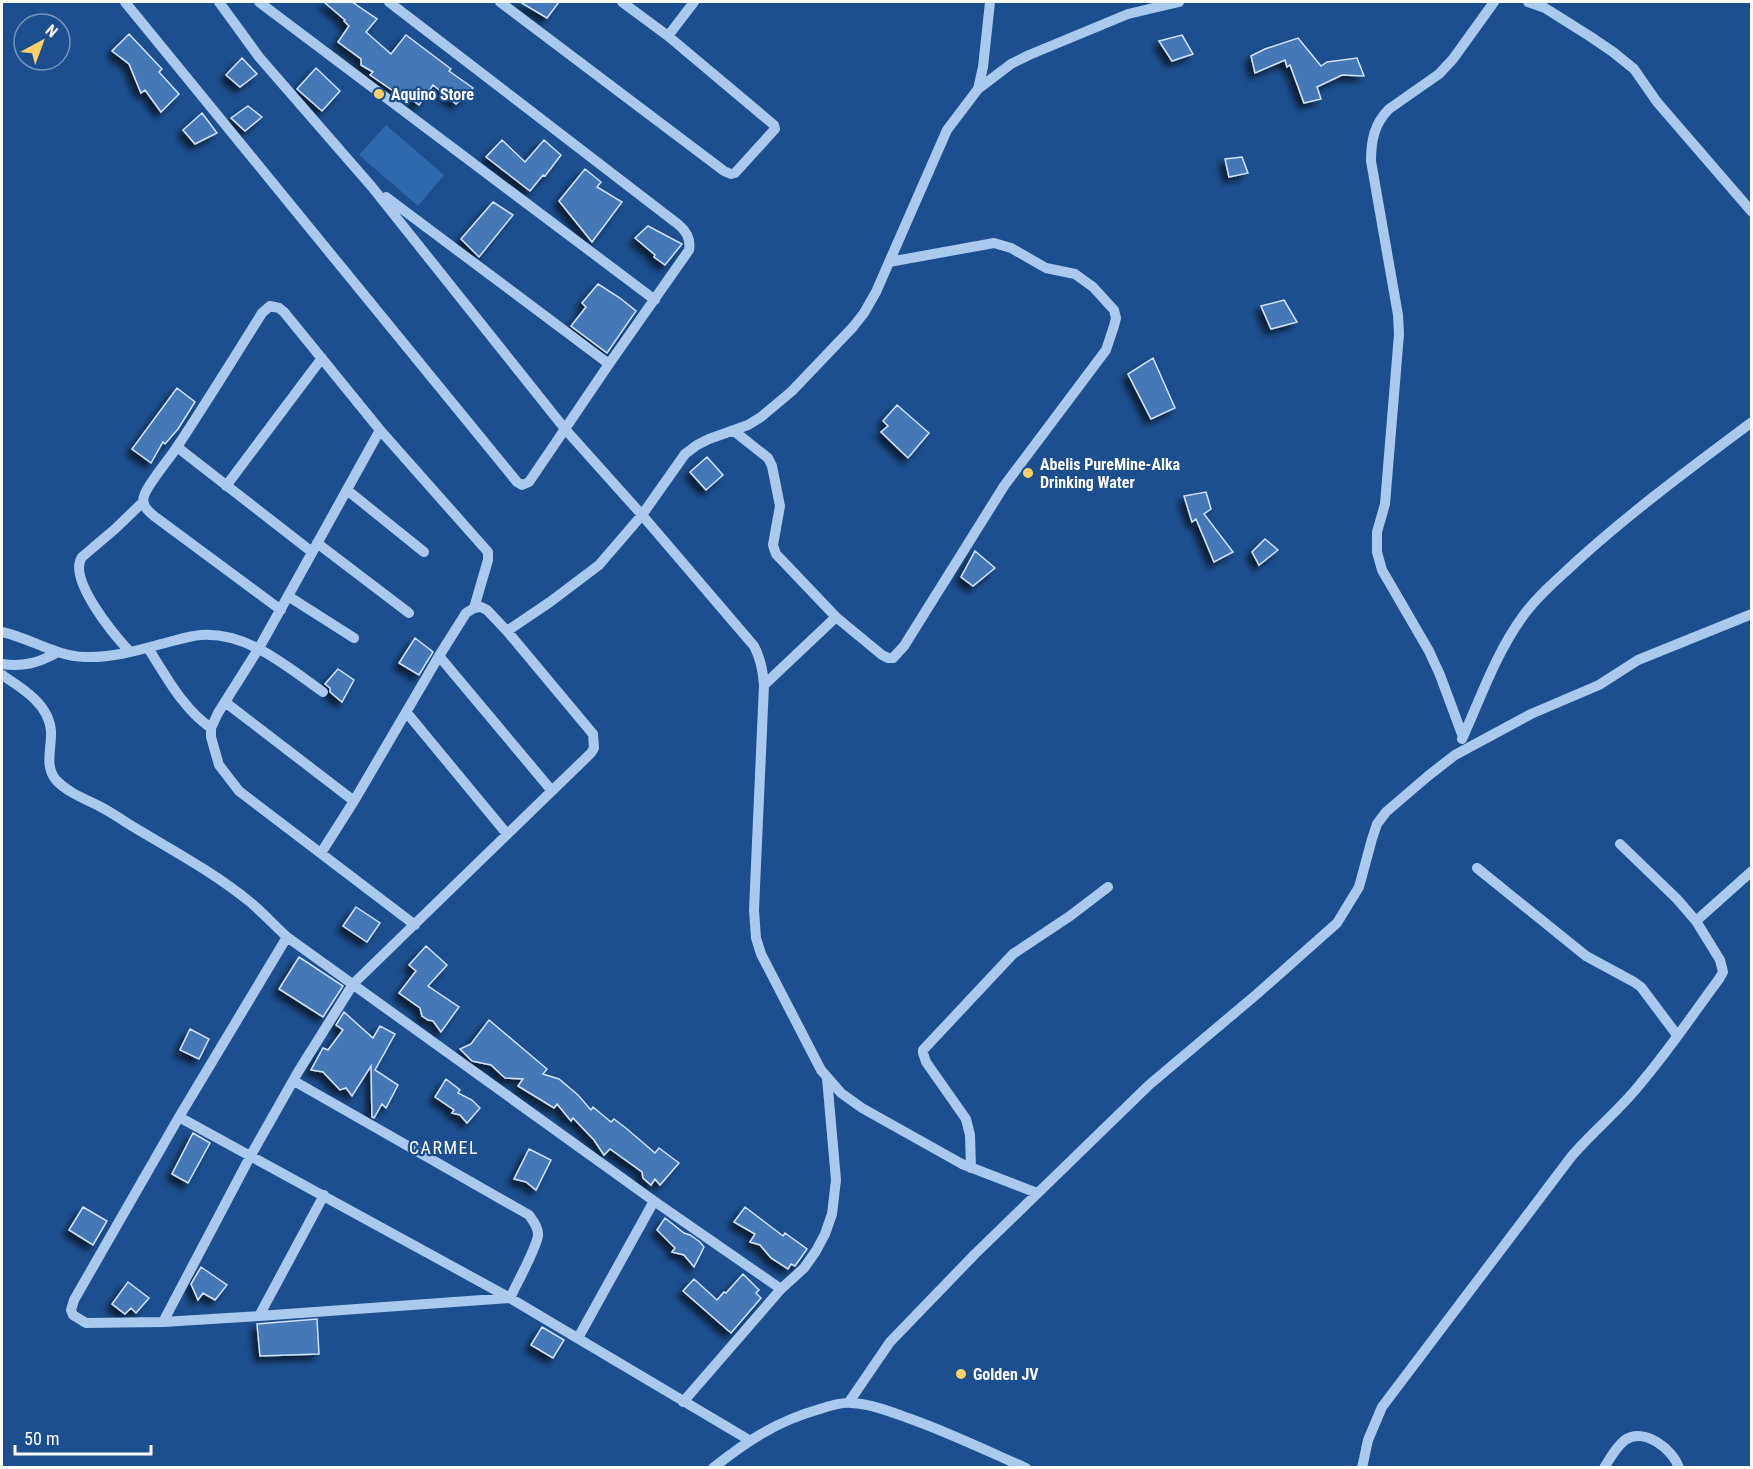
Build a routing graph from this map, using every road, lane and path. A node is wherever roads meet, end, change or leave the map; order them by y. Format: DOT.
graph roads {
  1 [pos="125,2"];
  2 [pos="219,2"];
  3 [pos="258,2"];
  4 [pos="389,2"];
  5 [pos="500,2"];
  6 [pos="622,2"];
  7 [pos="694,2"];
  8 [pos="990,2"];
  9 [pos="1179,2"];
  10 [pos="1494,2"];
  11 [pos="1528,2"];
  12 [pos="668,36"];
  13 [pos="978,89"];
  14 [pos="372,187"];
  15 [pos="1752,212"];
  16 [pos="889,262"];
  17 [pos="655,300"];
  18 [pos="322,358"];
  19 [pos="609,364"];
  20 [pos="1752,422"];
  21 [pos="565,429"];
  22 [pos="380,430"];
  23 [pos="734,431"];
  24 [pos="177,447"];
  25 [pos="226,486"];
  26 [pos="347,490"];
  27 [pos="143,502"];
  28 [pos="642,515"];
  29 [pos="315,548"];
  30 [pos="424,552"];
  31 [pos="288,596"];
  32 [pos="474,608"];
  33 [pos="280,610"];
  34 [pos="410,612"];
  35 [pos="1752,614"];
  36 [pos="836,617"];
  37 [pos="507,631"];
  38 [pos="2,632"];
  39 [pos="354,638"];
  40 [pos="148,648"];
  41 [pos="259,648"];
  42 [pos="58,652"];
  43 [pos="130,652"];
  44 [pos="439,656"];
  45 [pos="2,664"];
  46 [pos="2,675"];
  47 [pos="764,685"];
  48 [pos="322,692"];
  49 [pos="225,702"];
  50 [pos="407,713"];
  51 [pos="211,728"];
  52 [pos="1463,737"];
  53 [pos="1455,755"];
  54 [pos="552,791"];
  55 [pos="354,801"];
  56 [pos="507,834"];
  57 [pos="1620,844"];
  58 [pos="321,853"];
  59 [pos="1477,868"];
  60 [pos="1752,871"];
  61 [pos="1108,887"];
  62 [pos="1696,921"];
  63 [pos="415,925"];
  64 [pos="286,937"];
  65 [pos="353,984"];
  66 [pos="1677,1035"];
  67 [pos="827,1078"];
  68 [pos="294,1081"];
  69 [pos="179,1117"];
  70 [pos="251,1155"];
  71 [pos="971,1168"];
  72 [pos="1037,1193"];
  73 [pos="324,1195"];
  74 [pos="654,1201"];
  75 [pos="781,1289"];
  76 [pos="510,1298"];
  77 [pos="259,1316"];
  78 [pos="163,1322"];
  79 [pos="578,1338"];
  80 [pos="683,1402"];
  81 [pos="849,1402"];
  82 [pos="749,1440"];
  83 [pos="712,1467"];
  84 [pos="1026,1467"];
  85 [pos="1362,1467"];
  86 [pos="1604,1467"];
  87 [pos="1679,1467"];
  1 -- 21 [label="street"];
  2 -- 14 [label="street"];
  3 -- 17 [label="street"];
  4 -- 17 [label="street"];
  5 -- 12 [label="street"];
  6 -- 12 [label="street"];
  7 -- 12 [label="street"];
  8 -- 13 [label="street"];
  9 -- 13 [label="street"];
  10 -- 52 [label="street"];
  11 -- 15 [label="street"];
  13 -- 16 [label="street"];
  14 -- 19 [label="street"];
  14 -- 21 [label="street"];
  16 -- 23 [label="street"];
  16 -- 36 [label="street"];
  17 -- 19 [label="street"];
  18 -- 22 [label="street"];
  18 -- 24 [label="street"];
  18 -- 25 [label="street"];
  19 -- 21 [label="street"];
  20 -- 52 [label="street"];
  21 -- 28 [label="street"];
  22 -- 26 [label="street"];
  22 -- 32 [label="street"];
  23 -- 28 [label="street"];
  23 -- 36 [label="street"];
  24 -- 25 [label="street"];
  24 -- 27 [label="street"];
  25 -- 29 [label="street"];
  26 -- 29 [label="street"];
  26 -- 30 [label="street"];
  27 -- 33 [label="street"];
  27 -- 43 [label="street"];
  28 -- 37 [label="street"];
  28 -- 47 [label="street"];
  29 -- 31 [label="street"];
  29 -- 34 [label="street"];
  31 -- 33 [label="street"];
  31 -- 39 [label="street"];
  32 -- 37 [label="street"];
  32 -- 44 [label="street"];
  33 -- 41 [label="street"];
  35 -- 53 [label="street"];
  36 -- 47 [label="street"];
  37 -- 54 [label="street"];
  38 -- 42 [label="street"];
  40 -- 41 [label="street"];
  40 -- 43 [label="street"];
  40 -- 51 [label="street"];
  41 -- 48 [label="street"];
  41 -- 49 [label="street"];
  42 -- 43 [label="street"];
  42 -- 45 [label="street"];
  44 -- 50 [label="street"];
  44 -- 54 [label="street"];
  46 -- 64 [label="street"];
  47 -- 67 [label="street"];
  49 -- 51 [label="street"];
  49 -- 55 [label="street"];
  50 -- 55 [label="street"];
  50 -- 56 [label="street"];
  51 -- 58 [label="street"];
  52 -- 53 [label="street"];
  53 -- 72 [label="street"];
  54 -- 56 [label="street"];
  55 -- 58 [label="street"];
  56 -- 63 [label="street"];
  57 -- 62 [label="street"];
  58 -- 63 [label="street"];
  59 -- 66 [label="street"];
  60 -- 62 [label="street"];
  61 -- 71 [label="street"];
  62 -- 66 [label="street"];
  63 -- 65 [label="street"];
  64 -- 65 [label="street"];
  64 -- 69 [label="street"];
  65 -- 68 [label="street"];
  65 -- 74 [label="street"];
  66 -- 85 [label="street"];
  67 -- 71 [label="street"];
  67 -- 75 [label="street"];
  68 -- 70 [label="street"];
  68 -- 76 [label="street"];
  69 -- 70 [label="street"];
  69 -- 78 [label="street"];
  70 -- 73 [label="street"];
  70 -- 78 [label="street"];
  71 -- 72 [label="street"];
  72 -- 81 [label="street"];
  73 -- 76 [label="street"];
  73 -- 77 [label="street"];
  74 -- 75 [label="street"];
  74 -- 79 [label="street"];
  75 -- 80 [label="street"];
  76 -- 77 [label="street"];
  76 -- 79 [label="street"];
  77 -- 78 [label="street"];
  79 -- 80 [label="street"];
  80 -- 82 [label="street"];
  81 -- 82 [label="street"];
  81 -- 84 [label="street"];
  82 -- 83 [label="street"];
  86 -- 87 [label="street"];
}
